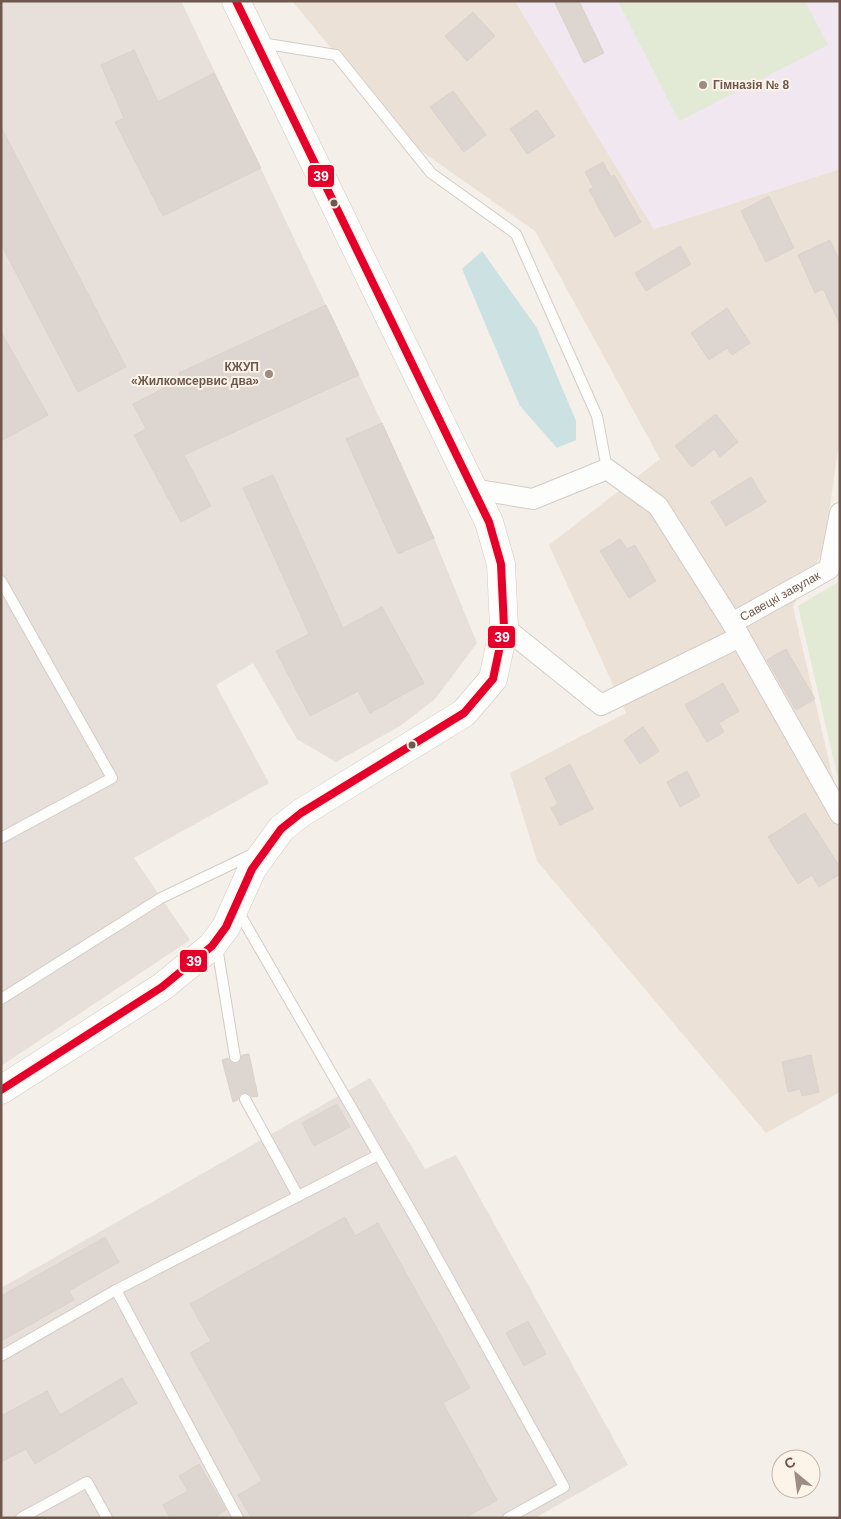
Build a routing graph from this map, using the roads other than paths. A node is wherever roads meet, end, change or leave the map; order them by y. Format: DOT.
graph roads {
  1 [pos="236,1"];
  2 [pos="258,42"];
  3 [pos="607,469"];
  4 [pos="473,489"];
  5 [pos="840,513"];
  6 [pos="1,581"];
  7 [pos="504,627"];
  8 [pos="736,630"];
  9 [pos="840,814"];
  10 [pos="1,838"];
  11 [pos="267,847"];
  12 [pos="236,908"];
  13 [pos="216,940"];
  14 [pos="1,999"];
  15 [pos="235,1057"];
  16 [pos="1,1090"];
  17 [pos="245,1099"];
  18 [pos="378,1155"];
  19 [pos="298,1196"];
  20 [pos="116,1290"];
  21 [pos="1,1356"];
  22 [pos="21,1518"];
  23 [pos="107,1518"];
  24 [pos="238,1518"];
  25 [pos="508,1518"];
  1 -- 2 [label="street"];
  2 -- 3 [label="lane"];
  2 -- 4 [label="street"];
  3 -- 4 [label="street"];
  3 -- 8 [label="street"];
  4 -- 7 [label="street"];
  5 -- 8 [label="street, Савецкі завулак"];
  6 -- 10 [label="lane"];
  7 -- 8 [label="street, Савецкі завулак"];
  7 -- 11 [label="street"];
  8 -- 9 [label="street"];
  11 -- 12 [label="street"];
  11 -- 14 [label="lane"];
  12 -- 13 [label="street"];
  12 -- 18 [label="lane"];
  13 -- 15 [label="lane"];
  13 -- 16 [label="street"];
  17 -- 19 [label="lane"];
  18 -- 19 [label="lane"];
  18 -- 25 [label="lane"];
  19 -- 20 [label="lane"];
  20 -- 21 [label="lane"];
  20 -- 24 [label="lane"];
  22 -- 23 [label="lane"];
}
